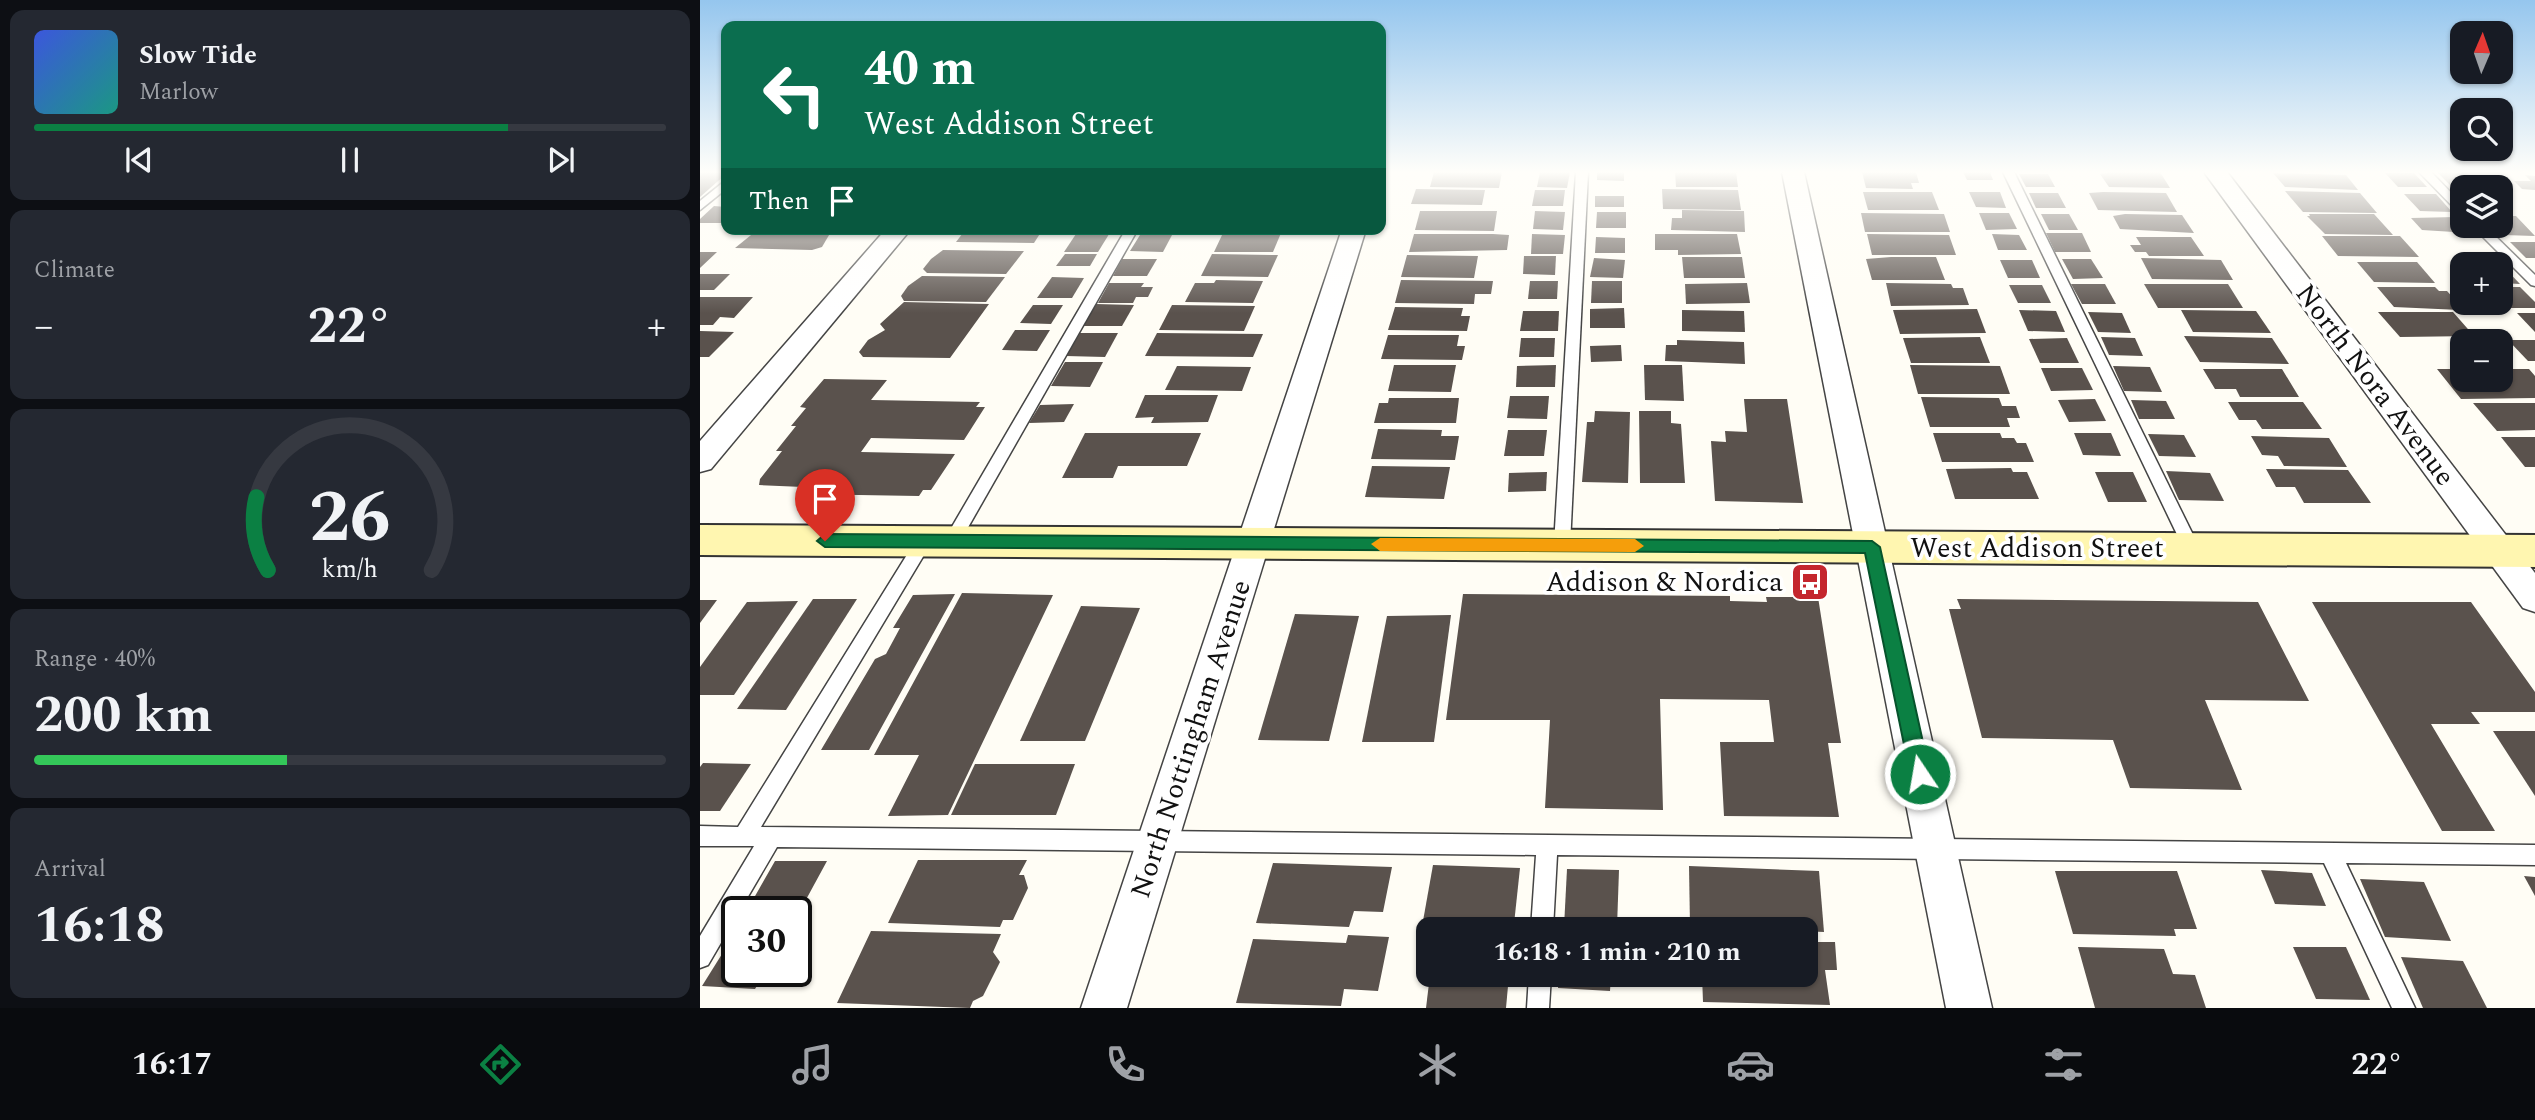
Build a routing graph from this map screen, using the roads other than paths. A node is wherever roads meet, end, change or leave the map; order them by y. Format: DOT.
graph roads {
  1 [pos="1579,219"];
  2 [pos="1803,219"];
  3 [pos="2031,219"];
  4 [pos="2252,219"];
  5 [pos="894,235"];
  6 [pos="1128,235"];
  7 [pos="1352,235"];
  8 [pos="2490,238"];
  9 [pos="2535,282"];
  10 [pos="700,461"];
  11 [pos="700,540"];
  12 [pos="938,541"];
  13 [pos="1254,543"];
  14 [pos="1562,545"];
  15 [pos="1872,547"];
  16 [pos="2192,549"];
  17 [pos="2517,551"];
  18 [pos="2535,598"];
  19 [pos="700,836"];
  20 [pos="743,837"];
  21 [pos="771,837"];
  22 [pos="1157,841"];
  23 [pos="1547,845"];
  24 [pos="1936,849"];
  25 [pos="2330,853"];
  26 [pos="2535,855"];
  27 [pos="1543,917"];
  28 [pos="700,957"];
  29 [pos="1539,987"];
  30 [pos="1104,1008"];
  31 [pos="1538,1008"];
  32 [pos="1969,1008"];
  33 [pos="2404,1008"];
  1 -- 14 [label="lane"];
  2 -- 15 [label="street"];
  3 -- 16 [label="lane"];
  4 -- 17 [label="street, North Nora Avenue"];
  5 -- 10 [label="street"];
  6 -- 12 [label="lane"];
  7 -- 13 [label="street, North Nottingham Avenue"];
  8 -- 9 [label="lane"];
  11 -- 12 [label="street, West Addison Street"];
  12 -- 13 [label="street, West Addison Street"];
  12 -- 20 [label="lane"];
  13 -- 14 [label="street, West Addison Street"];
  13 -- 22 [label="street, North Nottingham Avenue"];
  14 -- 15 [label="street, West Addison Street"];
  15 -- 16 [label="street, West Addison Street"];
  15 -- 24 [label="street"];
  16 -- 17 [label="street, West Addison Street"];
  17 -- 18 [label="street, North Nora Avenue"];
  19 -- 20 [label="lane"];
  20 -- 21 [label="lane"];
  21 -- 22 [label="lane"];
  21 -- 28 [label="lane"];
  22 -- 23 [label="lane"];
  22 -- 30 [label="street, North Nottingham Avenue"];
  23 -- 24 [label="lane"];
  23 -- 27 [label="lane"];
  24 -- 25 [label="lane"];
  24 -- 32 [label="street"];
  25 -- 26 [label="lane"];
  25 -- 33 [label="lane"];
  29 -- 31 [label="lane"];
}
